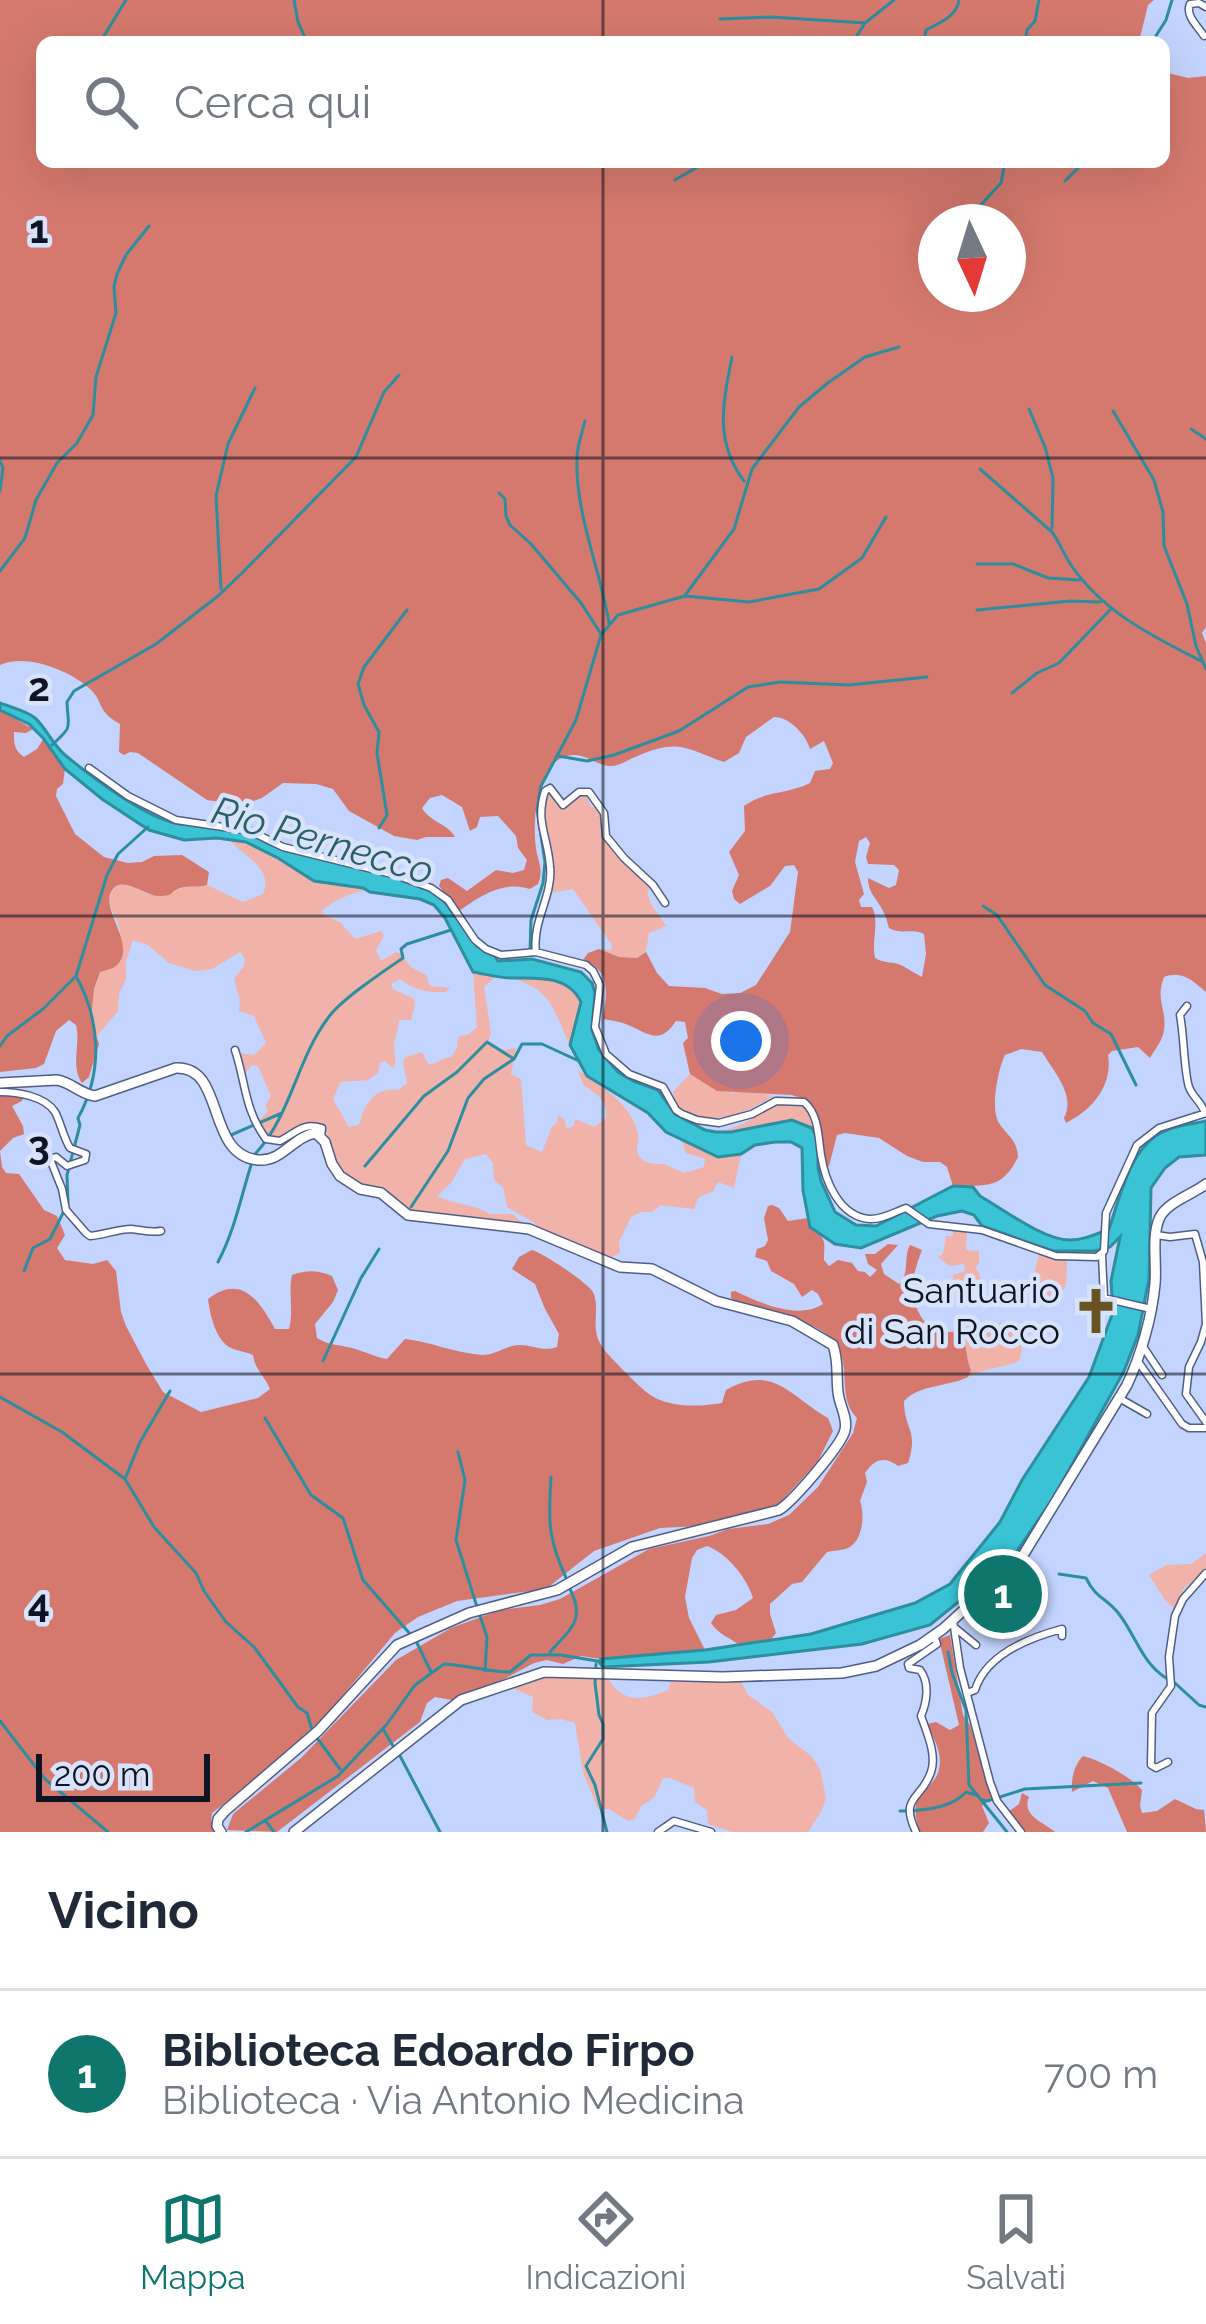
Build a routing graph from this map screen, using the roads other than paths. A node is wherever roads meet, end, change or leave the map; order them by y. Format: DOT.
graph roads {
  1 [pos="1206,7"];
  2 [pos="1204,36"];
  3 [pos="89,768"];
  4 [pos="665,902"];
  5 [pos="531,952"];
  6 [pos="1187,1006"];
  7 [pos="235,1050"];
  8 [pos="0,1083"];
  9 [pos="0,1092"];
  10 [pos="1205,1113"];
  11 [pos="321,1136"];
  12 [pos="1206,1184"];
  13 [pos="161,1231"];
  14 [pos="1156,1235"];
  15 [pos="1103,1253"];
  16 [pos="1149,1309"];
  17 [pos="1141,1346"];
  18 [pos="1138,1360"];
  19 [pos="1162,1375"];
  20 [pos="1119,1398"];
  21 [pos="1147,1414"];
  22 [pos="1206,1422"];
  23 [pos="1206,1573"];
  24 [pos="953,1623"];
  25 [pos="934,1636"];
  26 [pos="1062,1636"];
  27 [pos="976,1645"];
  28 [pos="967,1693"];
  29 [pos="1168,1762"];
  30 [pos="221,1832"];
  31 [pos="294,1832"];
  32 [pos="658,1832"];
  33 [pos="711,1832"];
  34 [pos="916,1832"];
  35 [pos="1021,1832"];
  1 -- 2 [label="street"];
  3 -- 5 [label="street"];
  4 -- 5 [label="street"];
  5 -- 15 [label="street"];
  6 -- 10 [label="street"];
  7 -- 11 [label="street"];
  8 -- 11 [label="main road"];
  9 -- 13 [label="street"];
  10 -- 15 [label="street"];
  11 -- 30 [label="main road"];
  12 -- 14 [label="main road"];
  14 -- 16 [label="main road"];
  14 -- 22 [label="street"];
  15 -- 16 [label="street"];
  16 -- 17 [label="main road"];
  17 -- 18 [label="main road"];
  17 -- 19 [label="street"];
  18 -- 20 [label="main road"];
  18 -- 22 [label="street"];
  20 -- 21 [label="street"];
  20 -- 24 [label="main road"];
  23 -- 29 [label="street"];
  24 -- 25 [label="main road"];
  24 -- 27 [label="street"];
  24 -- 28 [label="street"];
  25 -- 31 [label="main road"];
  25 -- 34 [label="street"];
  26 -- 28 [label="street"];
  28 -- 35 [label="street"];
  32 -- 33 [label="street"];
}
